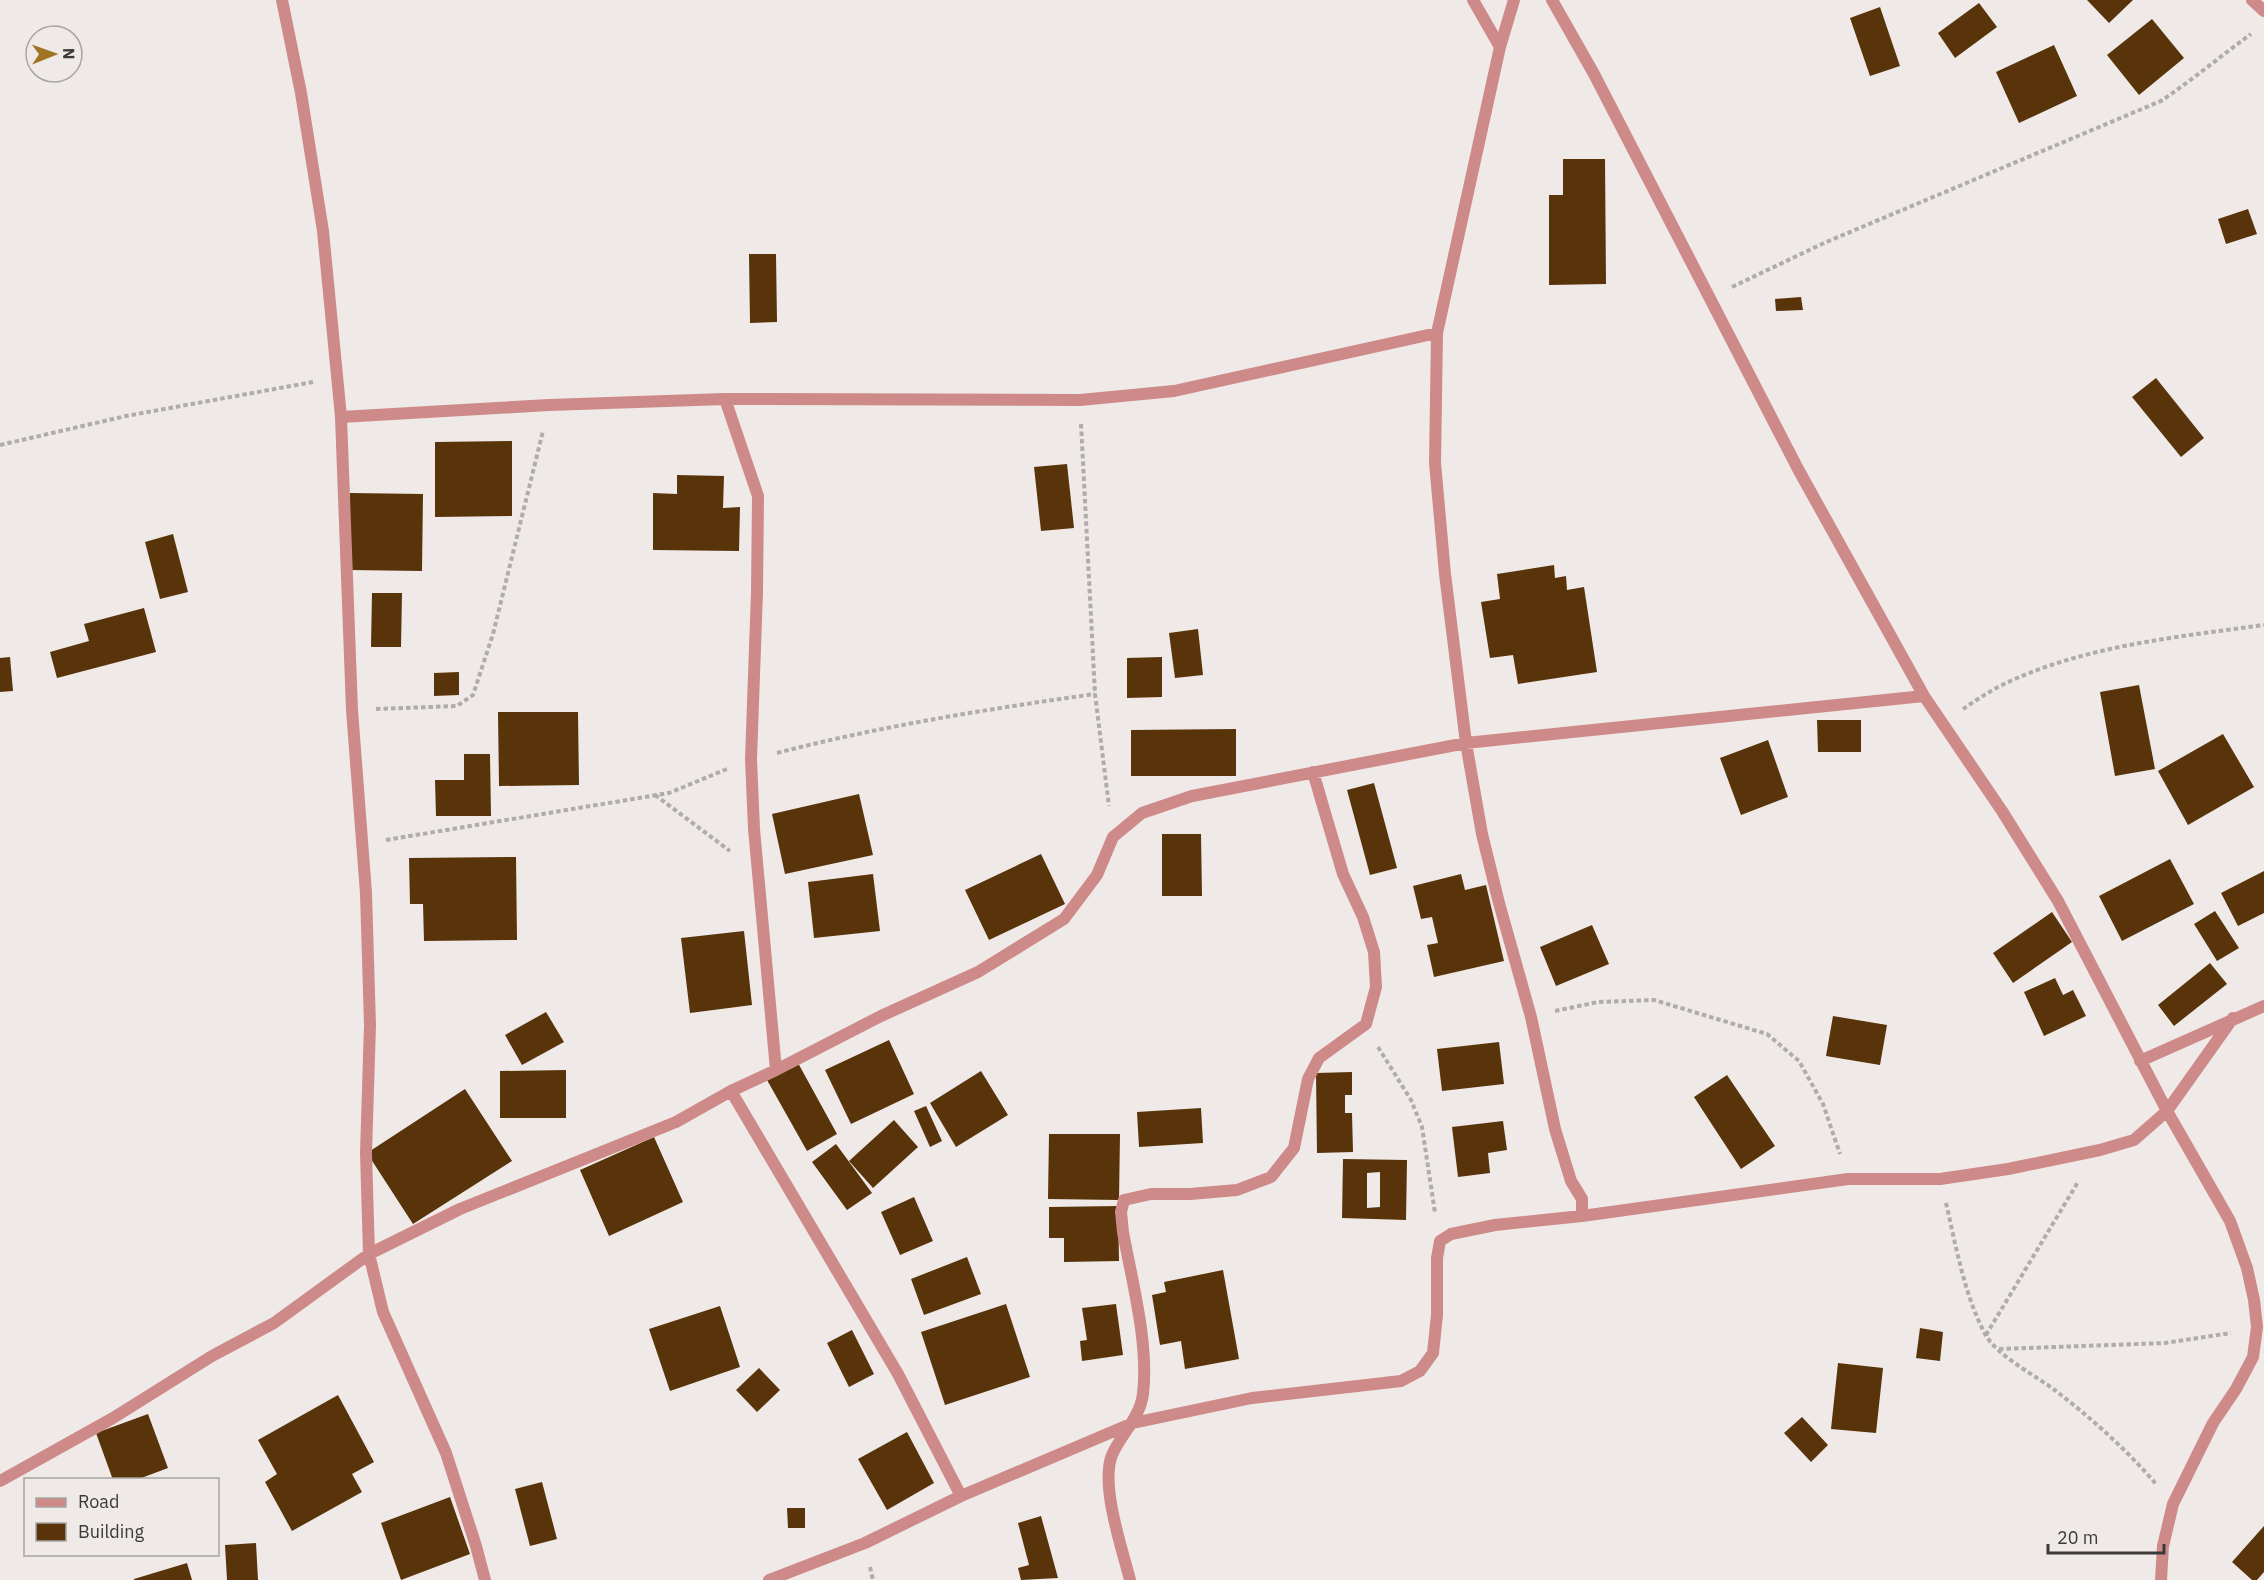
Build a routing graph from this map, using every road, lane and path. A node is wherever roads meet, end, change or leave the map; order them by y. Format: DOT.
graph roads {
  1 [pos="282,0"];
  2 [pos="1473,0"];
  3 [pos="1514,0"];
  4 [pos="1552,0"];
  5 [pos="2252,0"];
  6 [pos="2264,11"];
  7 [pos="2254,31"];
  8 [pos="1500,47"];
  9 [pos="1711,297"];
  10 [pos="1437,333"];
  11 [pos="338,378"];
  12 [pos="725,399"];
  13 [pos="1080,400"];
  14 [pos="549,405"];
  15 [pos="342,417"];
  16 [pos="0,445"];
  17 [pos="2264,625"];
  18 [pos="1095,694"];
  19 [pos="1924,696"];
  20 [pos="352,710"];
  21 [pos="1941,722"];
  22 [pos="1466,743"];
  23 [pos="751,759"];
  24 [pos="1313,772"];
  25 [pos="655,795"];
  26 [pos="1113,837"];
  27 [pos="362,844"];
  28 [pos="759,873"];
  29 [pos="2264,1006"];
  30 [pos="1531,1017"];
  31 [pos="2234,1018"];
  32 [pos="1366,1024"];
  33 [pos="2140,1061"];
  34 [pos="776,1070"];
  35 [pos="731,1091"];
  36 [pos="2167,1111"];
  37 [pos="2100,1150"];
  38 [pos="1848,1179"];
  39 [pos="1940,1179"];
  40 [pos="1582,1216"];
  41 [pos="1440,1241"];
  42 [pos="369,1254"];
  43 [pos="2257,1327"];
  44 [pos="1986,1335"];
  45 [pos="1998,1349"];
  46 [pos="2259,1353"];
  47 [pos="1132,1423"];
  48 [pos="0,1481"];
  49 [pos="961,1496"];
  50 [pos="2173,1504"];
  51 [pos="485,1580"];
  52 [pos="769,1580"];
  53 [pos="1130,1580"];
  54 [pos="2161,1580"];
  1 -- 11 [label="street"];
  2 -- 8 [label="street"];
  3 -- 8 [label="street"];
  4 -- 9 [label="street"];
  5 -- 6 [label="street"];
  7 -- 9 [label="path"];
  8 -- 10 [label="street"];
  9 -- 19 [label="street"];
  10 -- 13 [label="street"];
  10 -- 22 [label="street"];
  11 -- 15 [label="street"];
  11 -- 16 [label="path"];
  12 -- 13 [label="street"];
  12 -- 14 [label="street"];
  12 -- 23 [label="street"];
  13 -- 18 [label="path"];
  14 -- 15 [label="street"];
  14 -- 20 [label="path"];
  15 -- 20 [label="street"];
  17 -- 21 [label="path"];
  18 -- 23 [label="path"];
  18 -- 26 [label="path"];
  19 -- 21 [label="street"];
  19 -- 22 [label="street"];
  20 -- 27 [label="street"];
  21 -- 33 [label="street"];
  22 -- 24 [label="street"];
  22 -- 30 [label="street"];
  23 -- 25 [label="path"];
  23 -- 28 [label="street"];
  24 -- 26 [label="street"];
  24 -- 32 [label="street"];
  25 -- 27 [label="path"];
  25 -- 28 [label="path"];
  26 -- 34 [label="street"];
  27 -- 42 [label="street"];
  28 -- 34 [label="street"];
  29 -- 31 [label="street"];
  30 -- 38 [label="path"];
  30 -- 40 [label="street"];
  31 -- 33 [label="street"];
  31 -- 36 [label="street"];
  32 -- 41 [label="path"];
  32 -- 47 [label="street"];
  33 -- 36 [label="street"];
  34 -- 35 [label="street"];
  35 -- 42 [label="street"];
  35 -- 49 [label="street"];
  36 -- 37 [label="street"];
  36 -- 43 [label="street"];
  37 -- 39 [label="street"];
  37 -- 44 [label="path"];
  38 -- 39 [label="street"];
  38 -- 40 [label="street"];
  39 -- 44 [label="path"];
  40 -- 41 [label="street"];
  41 -- 47 [label="street"];
  42 -- 48 [label="street"];
  42 -- 51 [label="street"];
  43 -- 45 [label="path"];
  43 -- 46 [label="street"];
  44 -- 45 [label="path"];
  45 -- 50 [label="path"];
  46 -- 50 [label="street"];
  47 -- 49 [label="street"];
  47 -- 53 [label="street"];
  49 -- 52 [label="street"];
  50 -- 54 [label="street"];
}
